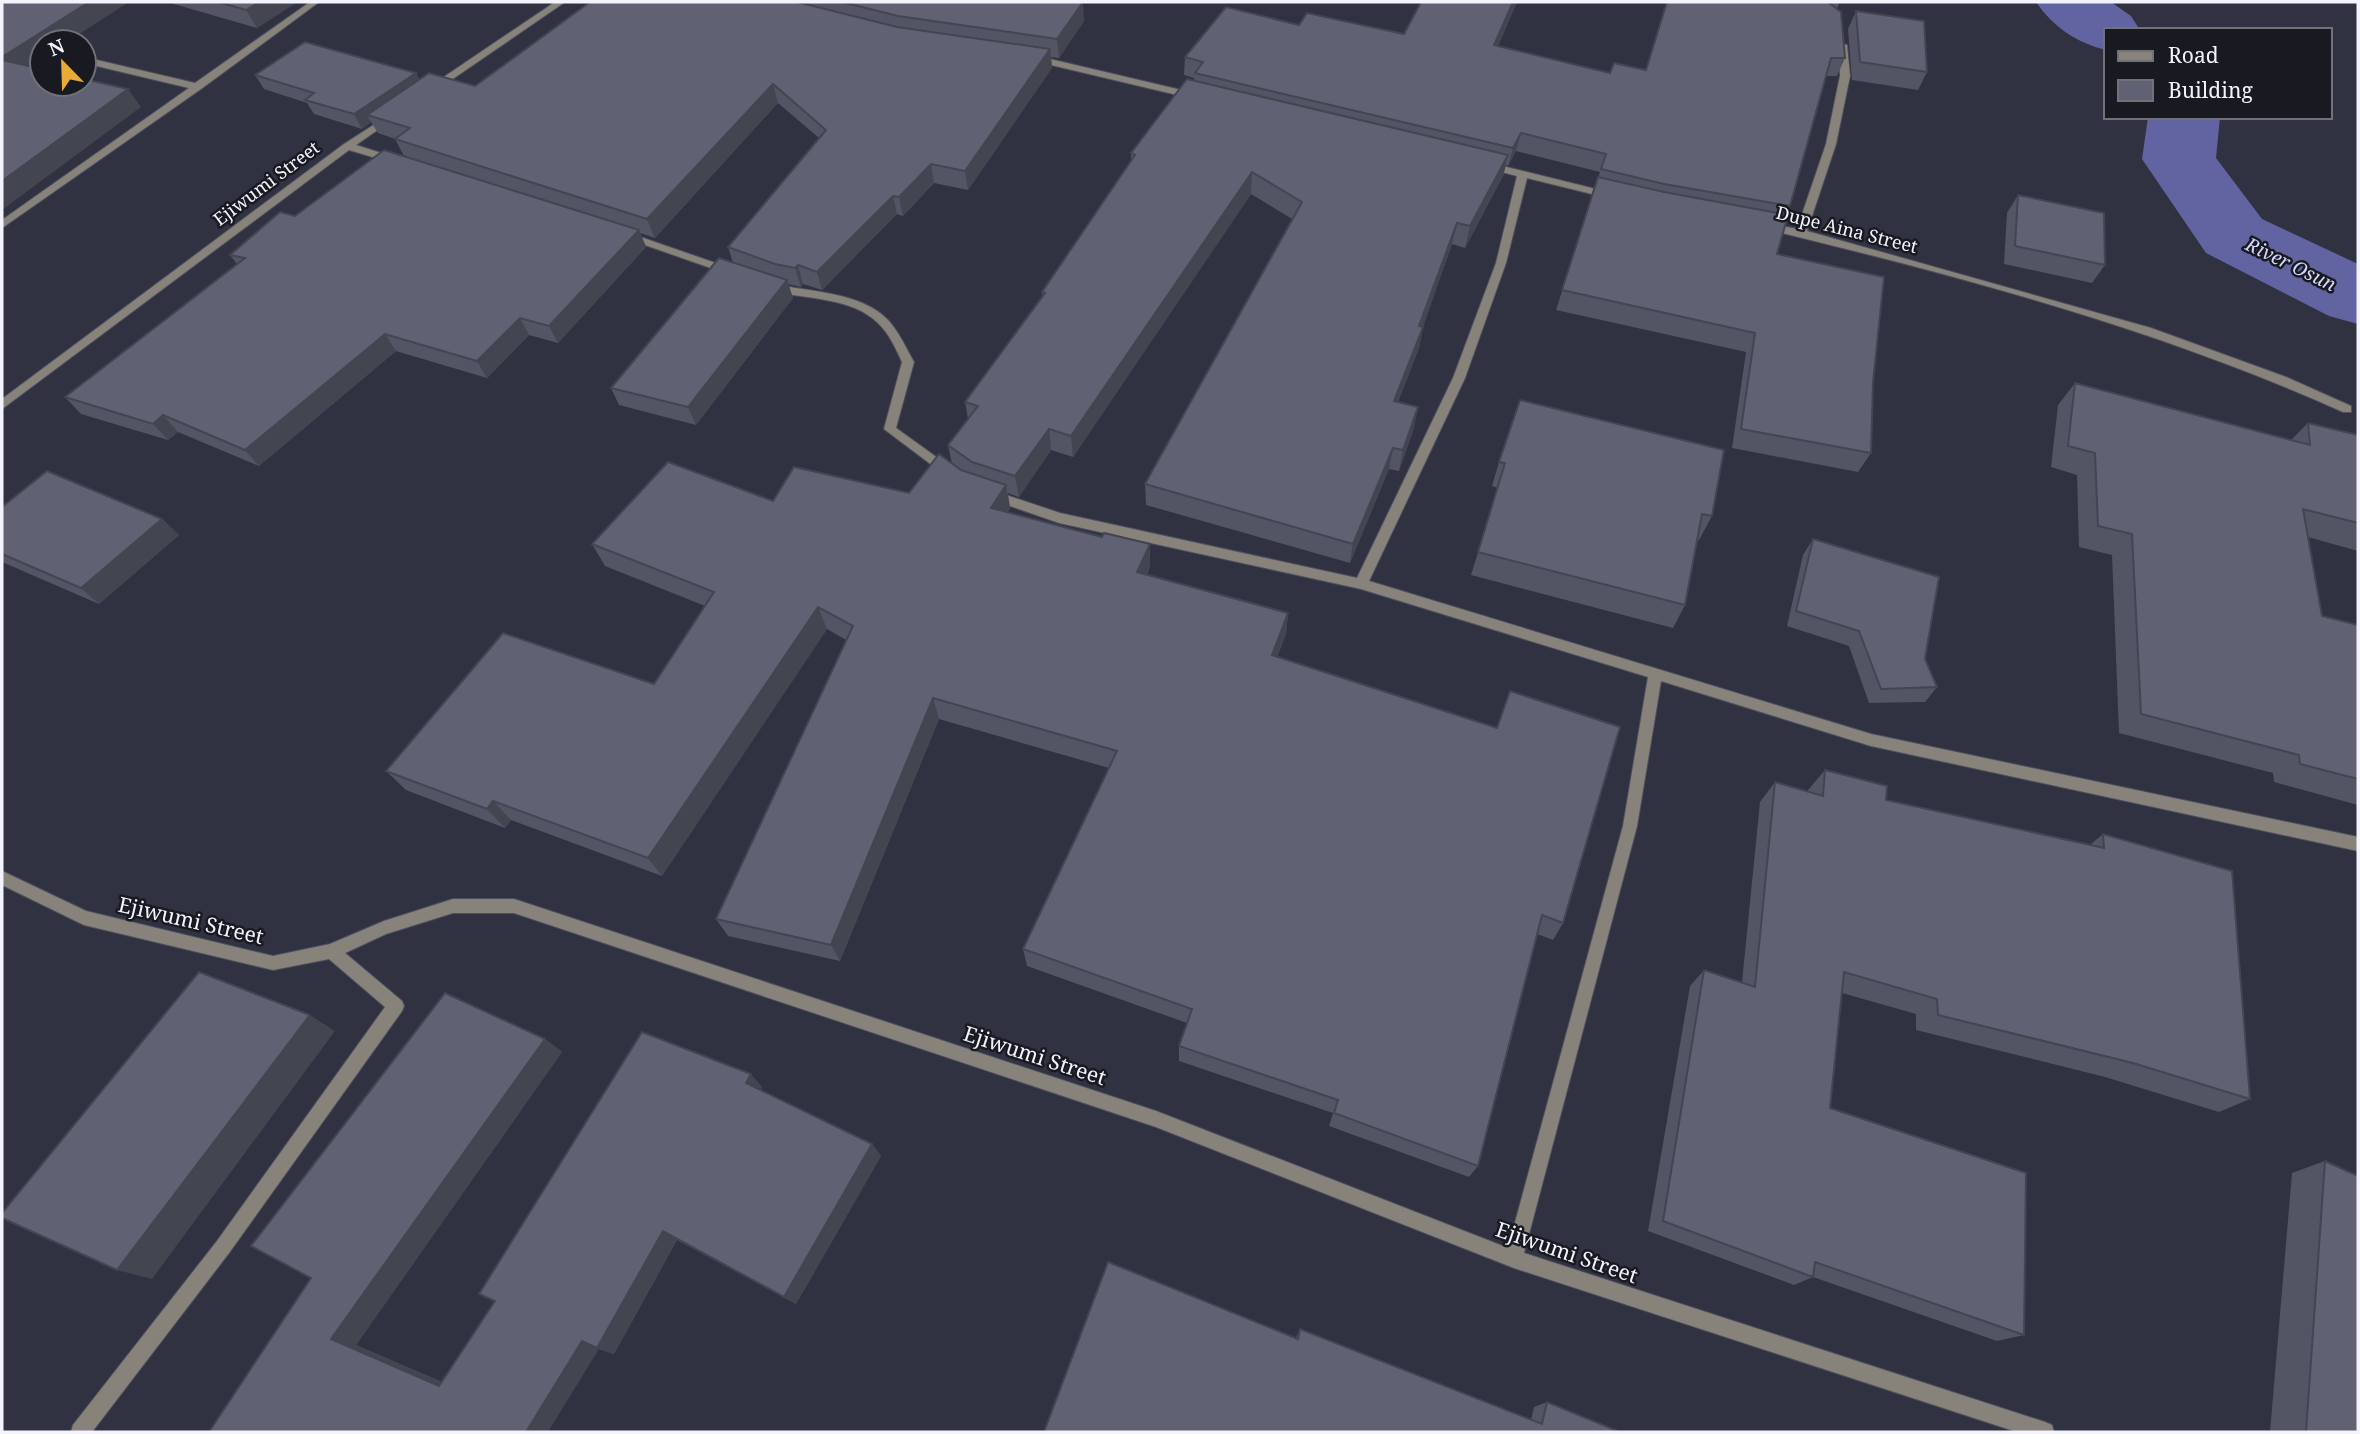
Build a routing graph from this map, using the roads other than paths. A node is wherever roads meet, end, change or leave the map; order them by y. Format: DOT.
graph roads {
  1 [pos="315,2"];
  2 [pos="561,2"];
  3 [pos="1841,39"];
  4 [pos="1016,56"];
  5 [pos="98,63"];
  6 [pos="198,87"];
  7 [pos="427,93"];
  8 [pos="1202,98"];
  9 [pos="404,108"];
  10 [pos="348,146"];
  11 [pos="1469,161"];
  12 [pos="400,162"];
  13 [pos="1523,174"];
  14 [pos="1617,197"];
  15 [pos="1749,223"];
  16 [pos="2,225"];
  17 [pos="608,229"];
  18 [pos="1801,233"];
  19 [pos="738,274"];
  20 [pos="764,284"];
  21 [pos="2,405"];
  22 [pos="2347,409"];
  23 [pos="961,480"];
  24 [pos="984,492"];
  25 [pos="1361,584"];
  26 [pos="1655,675"];
  27 [pos="2358,844"];
  28 [pos="2,877"];
  29 [pos="331,951"];
  30 [pos="1514,1259"];
  31 [pos="80,1432"];
  32 [pos="2045,1432"];
  1 -- 6 [label="street"];
  2 -- 7 [label="street"];
  3 -- 18 [label="street"];
  4 -- 8 [label="street"];
  5 -- 6 [label="street"];
  6 -- 16 [label="street"];
  9 -- 10 [label="street, Ejiwumi Street"];
  10 -- 12 [label="street"];
  10 -- 21 [label="street, Ejiwumi Street"];
  11 -- 13 [label="street"];
  13 -- 14 [label="street"];
  13 -- 25 [label="street"];
  15 -- 18 [label="street, Dupe Aina Street"];
  17 -- 19 [label="street"];
  18 -- 22 [label="street, Dupe Aina Street"];
  20 -- 23 [label="street"];
  24 -- 25 [label="street"];
  25 -- 26 [label="street"];
  26 -- 27 [label="street"];
  26 -- 30 [label="street"];
  28 -- 29 [label="street, Ejiwumi Street"];
  29 -- 30 [label="street, Ejiwumi Street"];
  29 -- 31 [label="street"];
  30 -- 32 [label="street, Ejiwumi Street"];
}
